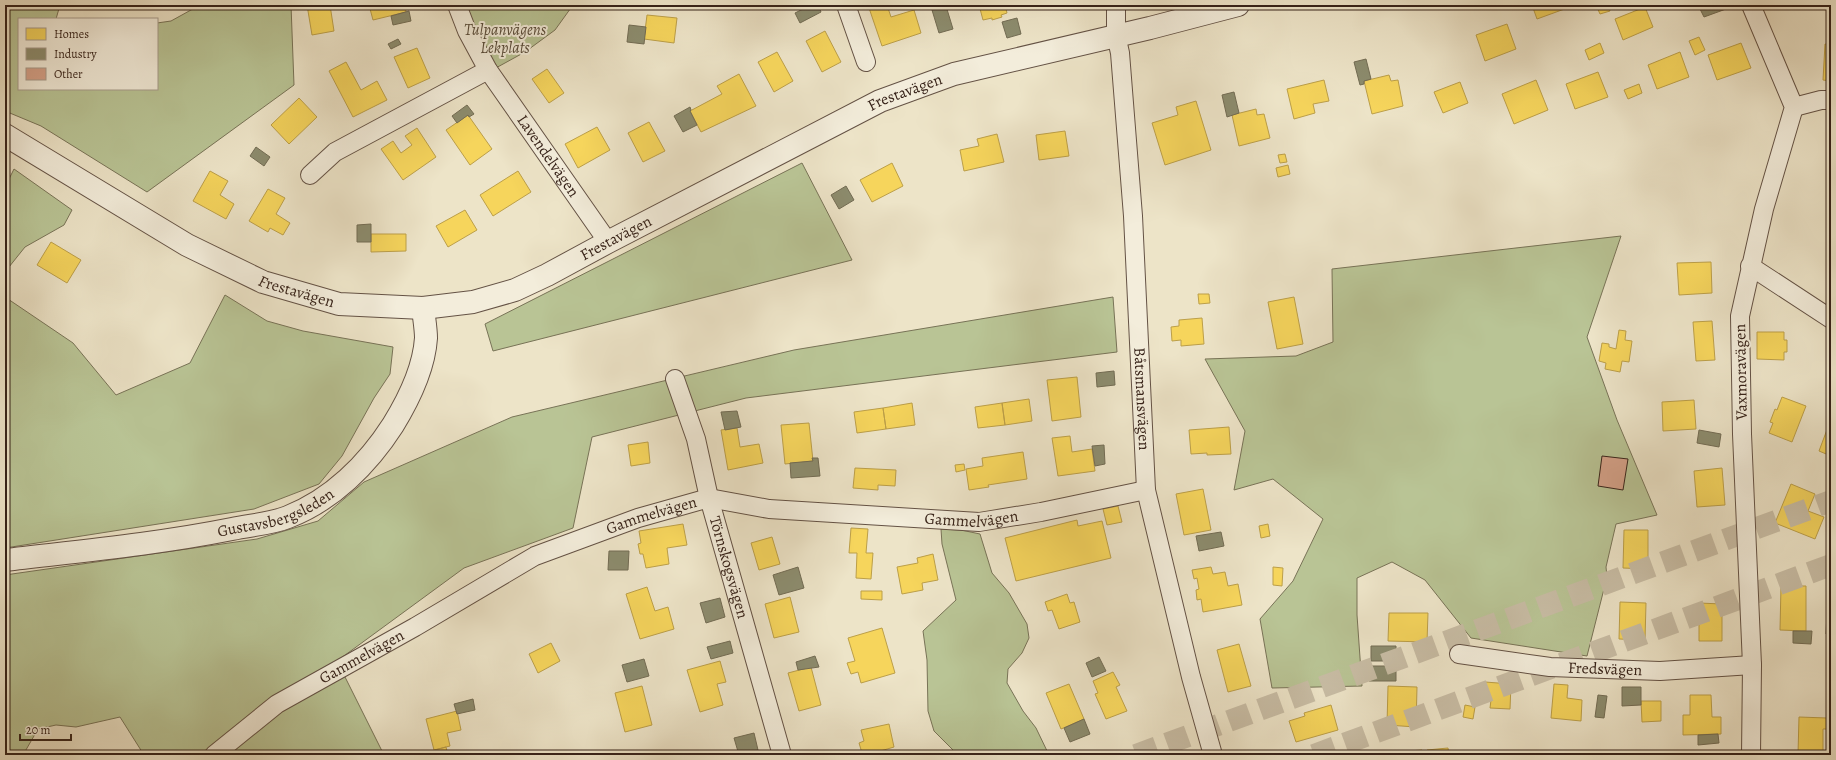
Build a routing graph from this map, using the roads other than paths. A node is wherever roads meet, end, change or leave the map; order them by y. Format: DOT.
graph roads {
  1 [pos="457,5"];
  2 [pos="846,5"];
  3 [pos="1116,5"];
  4 [pos="1238,5"];
  5 [pos="1751,5"];
  6 [pos="1116,35"];
  7 [pos="866,62"];
  8 [pos="488,70"];
  9 [pos="1831,100"];
  10 [pos="1794,107"];
  11 [pos="5,135"];
  12 [pos="310,175"];
  13 [pos="608,242"];
  14 [pos="1750,266"];
  15 [pos="423,308"];
  16 [pos="1831,319"];
  17 [pos="676,379"];
  18 [pos="1146,490"];
  19 [pos="709,498"];
  20 [pos="5,560"];
  21 [pos="1459,654"];
  22 [pos="1752,665"];
  23 [pos="214,755"];
  24 [pos="782,755"];
  25 [pos="1213,755"];
  26 [pos="1751,755"];
  1 -- 8 [label="street, Lavendelvägen"];
  2 -- 7 [label="street"];
  3 -- 6 [label="street, Båtsmansvägen"];
  4 -- 6 [label="street, Frestavägen"];
  5 -- 10 [label="street"];
  6 -- 13 [label="street, Frestavägen"];
  6 -- 18 [label="street, Båtsmansvägen"];
  8 -- 12 [label="street"];
  8 -- 13 [label="street, Lavendelvägen"];
  9 -- 10 [label="street"];
  10 -- 14 [label="street, Vaxmoravägen"];
  11 -- 15 [label="street, Frestavägen"];
  13 -- 15 [label="street, Frestavägen"];
  14 -- 16 [label="street"];
  14 -- 22 [label="street, Vaxmoravägen"];
  15 -- 20 [label="street, Gustavsbergsleden"];
  17 -- 19 [label="street, Törnskogsvägen"];
  18 -- 19 [label="street, Gammelvägen"];
  18 -- 25 [label="street, Båtsmansvägen"];
  19 -- 23 [label="street, Gammelvägen"];
  19 -- 24 [label="street, Törnskogsvägen"];
  21 -- 22 [label="street, Fredsvägen"];
  22 -- 26 [label="street, Vaxmoravägen"];
}
